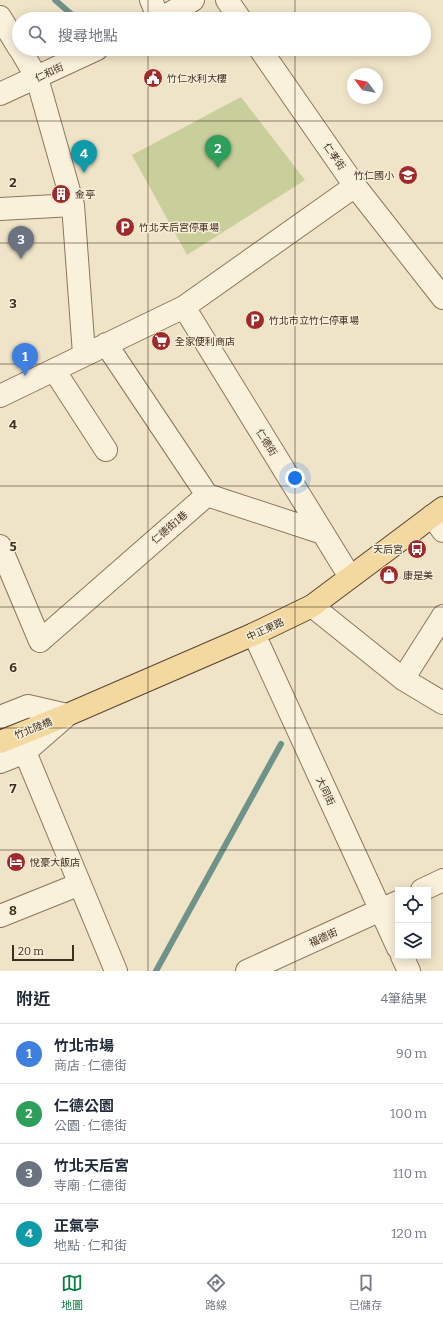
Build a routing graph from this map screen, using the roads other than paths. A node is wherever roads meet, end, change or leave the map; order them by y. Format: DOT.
graph roads {
  1 [pos="151,0"];
  2 [pos="193,0"];
  3 [pos="227,0"];
  4 [pos="156,12"];
  5 [pos="172,12"];
  6 [pos="235,12"];
  7 [pos="0,17"];
  8 [pos="12,37"];
  9 [pos="24,56"];
  10 [pos="83,56"];
  11 [pos="265,56"];
  12 [pos="37,78"];
  13 [pos="0,94"];
  14 [pos="355,186"];
  15 [pos="73,206"];
  16 [pos="0,209"];
  17 [pos="439,286"];
  18 [pos="184,306"];
  19 [pos="106,344"];
  20 [pos="84,354"];
  21 [pos="54,370"];
  22 [pos="0,396"];
  23 [pos="106,450"];
  24 [pos="206,495"];
  25 [pos="439,518"];
  26 [pos="322,533"];
  27 [pos="0,546"];
  28 [pos="350,577"];
  29 [pos="312,606"];
  30 [pos="443,616"];
  31 [pos="254,634"];
  32 [pos="403,679"];
  33 [pos="443,704"];
  34 [pos="67,715"];
  35 [pos="0,718"];
  36 [pos="0,742"];
  37 [pos="25,752"];
  38 [pos="0,762"];
  39 [pos="443,880"];
  40 [pos="80,884"];
  41 [pos="428,887"];
  42 [pos="389,906"];
  43 [pos="0,916"];
  44 [pos="395,934"];
  45 [pos="403,959"];
  46 [pos="116,971"];
  47 [pos="247,971"];
  48 [pos="408,971"];
  1 -- 4 [label="street"];
  2 -- 5 [label="street"];
  3 -- 6 [label="street"];
  7 -- 8 [label="street"];
  9 -- 12 [label="street"];
  10 -- 12 [label="street, 仁和街"];
  11 -- 14 [label="street, 仁孝街"];
  12 -- 13 [label="street, 仁和街"];
  12 -- 15 [label="street"];
  14 -- 17 [label="street, 仁孝街"];
  14 -- 18 [label="street"];
  15 -- 16 [label="street"];
  15 -- 20 [label="street"];
  18 -- 19 [label="street"];
  18 -- 26 [label="street, 仁德街"];
  19 -- 20 [label="street"];
  19 -- 24 [label="street"];
  20 -- 21 [label="street"];
  21 -- 22 [label="street"];
  21 -- 23 [label="street"];
  24 -- 26 [label="street"];
  24 -- 27 [label="street, 仁德街1巷"];
  25 -- 28 [label="main road, 中正東路"];
  26 -- 28 [label="street, 仁德街"];
  28 -- 29 [label="main road, 中正東路"];
  29 -- 31 [label="main road, 中正東路"];
  29 -- 32 [label="street"];
  30 -- 32 [label="street"];
  31 -- 34 [label="main road, 中正東路"];
  31 -- 42 [label="street, 大同街"];
  32 -- 33 [label="street"];
  34 -- 35 [label="street"];
  34 -- 36 [label="main road, 竹北陸橋"];
  34 -- 37 [label="street, 中正東路"];
  37 -- 38 [label="street, 中正東路"];
  37 -- 40 [label="street"];
  39 -- 41 [label="street"];
  40 -- 43 [label="street"];
  40 -- 46 [label="street"];
  42 -- 44 [label="street, 大同街"];
  42 -- 47 [label="street, 福德街"];
  45 -- 48 [label="street"];
}
